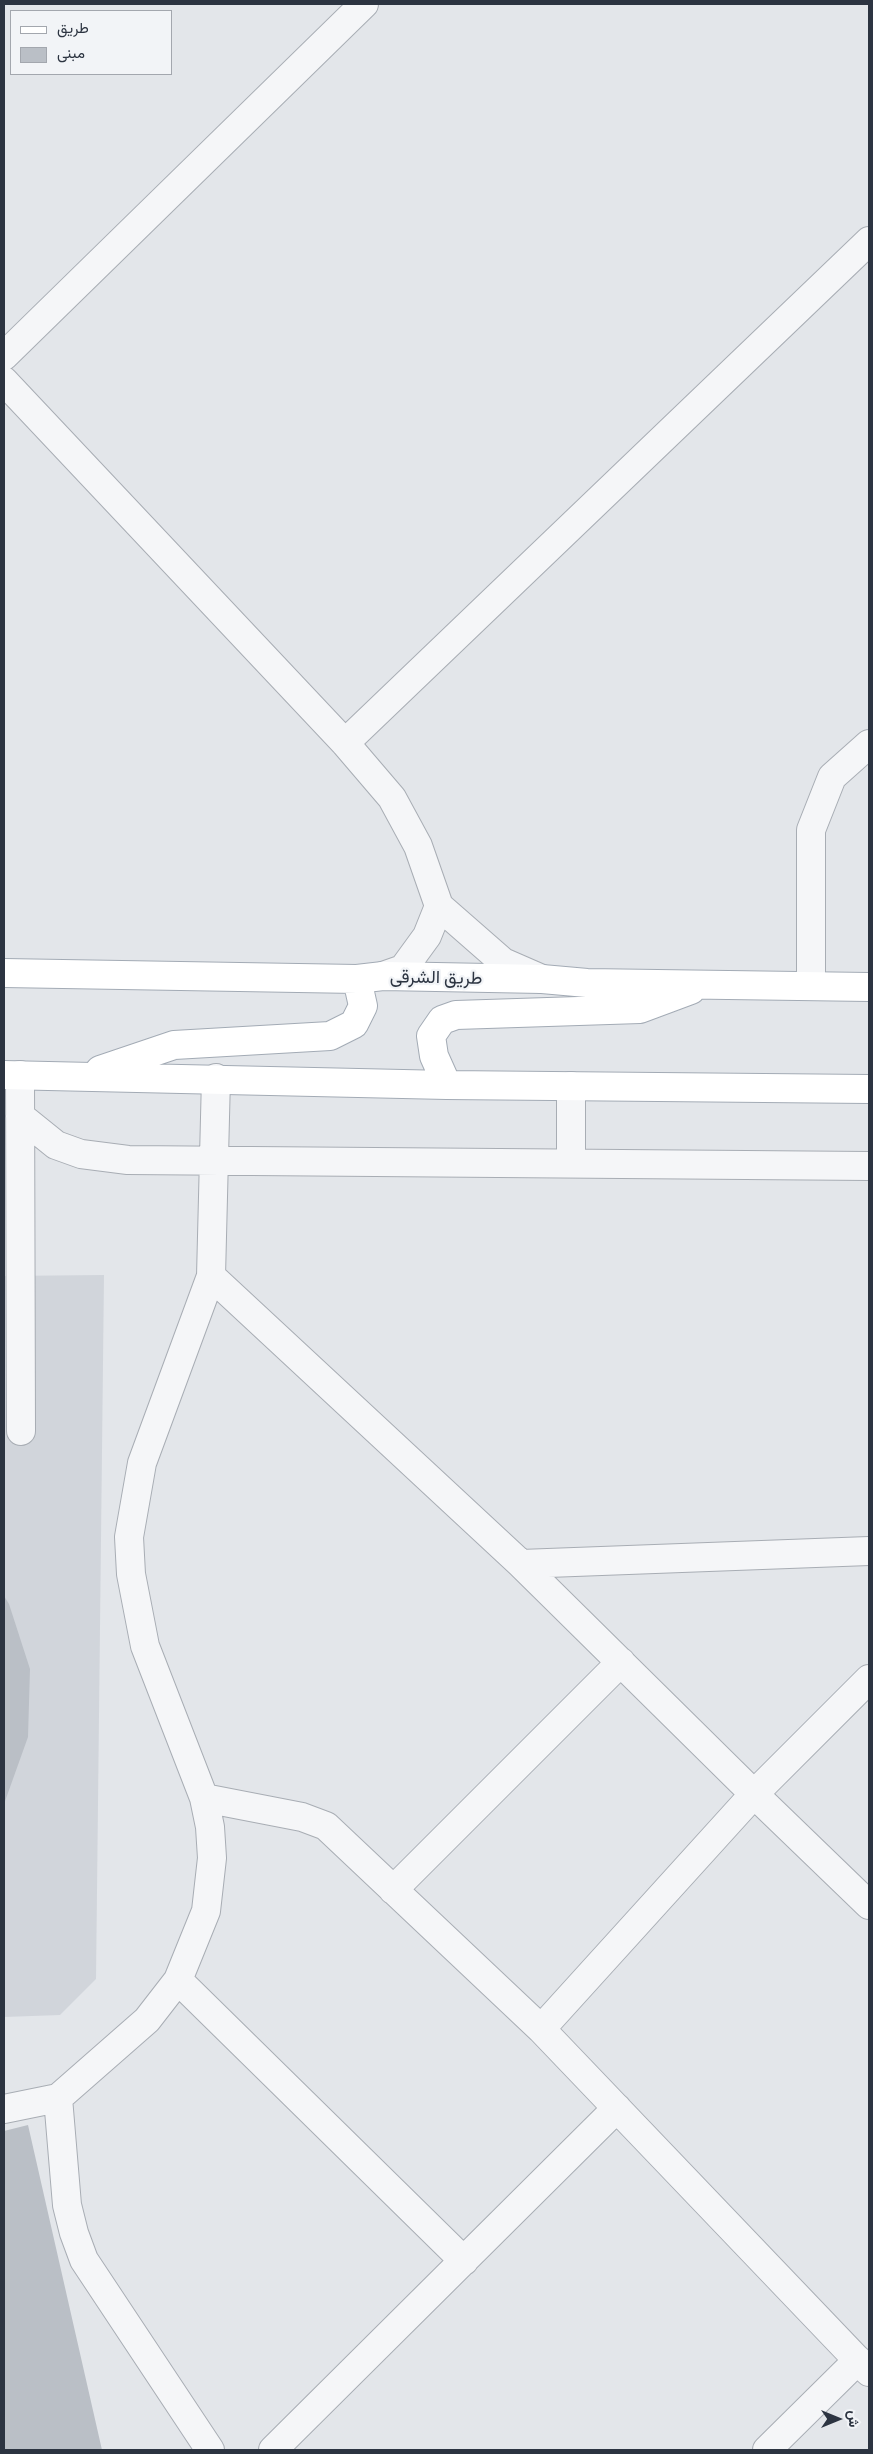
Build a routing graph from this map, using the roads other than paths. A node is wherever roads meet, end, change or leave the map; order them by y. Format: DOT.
graph roads {
  1 [pos="364,4"];
  2 [pos="869,241"];
  3 [pos="4,356"];
  4 [pos="4,382"];
  5 [pos="345,743"];
  6 [pos="869,744"];
  7 [pos="439,906"];
  8 [pos="4,973"];
  9 [pos="383,976"];
  10 [pos="357,979"];
  11 [pos="542,979"];
  12 [pos="707,984"];
  13 [pos="810,986"];
  14 [pos="869,987"];
  15 [pos="12,1075"];
  16 [pos="80,1077"];
  17 [pos="216,1078"];
  18 [pos="447,1084"];
  19 [pos="570,1086"];
  20 [pos="869,1088"];
  21 [pos="20,1116"];
  22 [pos="214,1161"];
  23 [pos="570,1163"];
  24 [pos="869,1166"];
  25 [pos="211,1276"];
  26 [pos="21,1431"];
  27 [pos="869,1551"];
  28 [pos="521,1564"];
  29 [pos="621,1662"];
  30 [pos="869,1679"];
  31 [pos="754,1794"];
  32 [pos="204,1798"];
  33 [pos="393,1890"];
  34 [pos="869,1905"];
  35 [pos="178,1980"];
  36 [pos="541,2029"];
  37 [pos="58,2098"];
  38 [pos="616,2108"];
  39 [pos="4,2109"];
  40 [pos="464,2261"];
  41 [pos="864,2366"];
  42 [pos="210,2450"];
  43 [pos="276,2450"];
  44 [pos="767,2450"];
  1 -- 3 [label="street"];
  2 -- 5 [label="street"];
  4 -- 5 [label="street"];
  5 -- 7 [label="street"];
  6 -- 13 [label="street"];
  7 -- 9 [label="street"];
  7 -- 11 [label="street"];
  8 -- 10 [label="main road, طريق الشرقى"];
  9 -- 10 [label="main road, طريق الشرقى"];
  9 -- 11 [label="main road, طريق الشرقى"];
  10 -- 16 [label="main road"];
  11 -- 12 [label="main road, طريق الشرقى"];
  12 -- 13 [label="main road, طريق الشرقى"];
  12 -- 18 [label="main road"];
  13 -- 14 [label="main road, طريق الشرقى"];
  15 -- 16 [label="main road"];
  15 -- 21 [label="street"];
  16 -- 17 [label="main road"];
  17 -- 18 [label="main road"];
  17 -- 22 [label="street"];
  18 -- 19 [label="main road"];
  19 -- 20 [label="main road"];
  19 -- 23 [label="street"];
  21 -- 22 [label="street"];
  21 -- 26 [label="street"];
  22 -- 23 [label="street"];
  22 -- 25 [label="street"];
  23 -- 24 [label="street"];
  25 -- 28 [label="street"];
  25 -- 32 [label="street"];
  27 -- 28 [label="street"];
  28 -- 29 [label="street"];
  29 -- 31 [label="street"];
  29 -- 33 [label="street"];
  30 -- 31 [label="street"];
  31 -- 34 [label="street"];
  31 -- 36 [label="street"];
  32 -- 33 [label="street"];
  32 -- 35 [label="street"];
  33 -- 36 [label="street"];
  35 -- 37 [label="street"];
  35 -- 40 [label="street"];
  36 -- 38 [label="street"];
  37 -- 39 [label="street"];
  37 -- 42 [label="street"];
  38 -- 40 [label="street"];
  38 -- 41 [label="street"];
  40 -- 43 [label="street"];
  41 -- 44 [label="street"];
}
